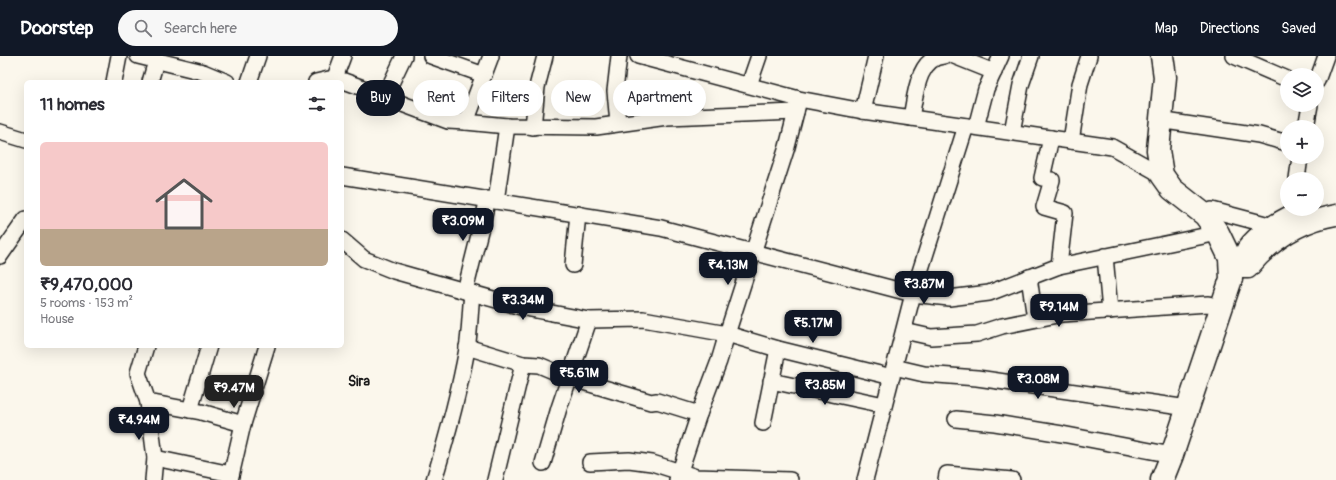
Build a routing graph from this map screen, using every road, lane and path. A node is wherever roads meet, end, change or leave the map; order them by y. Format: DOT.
graph roads {
  1 [pos="119,56"];
  2 [pos="138,56"];
  3 [pos="258,56"];
  4 [pos="343,56"];
  5 [pos="404,56"];
  6 [pos="431,56"];
  7 [pos="492,56"];
  8 [pos="544,56"];
  9 [pos="619,56"];
  10 [pos="638,56"];
  11 [pos="759,56"];
  12 [pos="876,56"];
  13 [pos="944,56"];
  14 [pos="954,56"];
  15 [pos="1001,56"];
  16 [pos="1031,56"];
  17 [pos="1089,56"];
  18 [pos="1162,56"];
  19 [pos="1174,56"];
  20 [pos="1234,56"];
  21 [pos="1326,56"];
  22 [pos="156,61"];
  23 [pos="192,62"];
  24 [pos="1322,68"];
  25 [pos="994,72"];
  26 [pos="484,75"];
  27 [pos="1280,75"];
  28 [pos="114,80"];
  29 [pos="151,80"];
  30 [pos="222,80"];
  31 [pos="249,80"];
  32 [pos="325,80"];
  33 [pos="334,80"];
  34 [pos="393,80"];
  35 [pos="344,81"];
  36 [pos="356,85"];
  37 [pos="749,86"];
  38 [pos="405,105"];
  39 [pos="798,105"];
  40 [pos="863,111"];
  41 [pos="911,118"];
  42 [pos="466,122"];
  43 [pos="1172,122"];
  44 [pos="618,123"];
  45 [pos="507,126"];
  46 [pos="971,126"];
  47 [pos="533,127"];
  48 [pos="0,132"];
  49 [pos="1012,132"];
  50 [pos="1051,138"];
  51 [pos="24,139"];
  52 [pos="1071,141"];
  53 [pos="1280,141"];
  54 [pos="1162,175"];
  55 [pos="344,176"];
  56 [pos="492,200"];
  57 [pos="1336,202"];
  58 [pos="1324,206"];
  59 [pos="1212,210"];
  60 [pos="578,214"];
  61 [pos="1336,215"];
  62 [pos="1295,216"];
  63 [pos="1302,216"];
  64 [pos="1319,216"];
  65 [pos="1273,226"];
  66 [pos="22,233"];
  67 [pos="1218,233"];
  68 [pos="344,242"];
  69 [pos="753,253"];
  70 [pos="0,256"];
  71 [pos="1105,256"];
  72 [pos="573,265"];
  73 [pos="1059,266"];
  74 [pos="1242,268"];
  75 [pos="1029,277"];
  76 [pos="468,292"];
  77 [pos="913,294"];
  78 [pos="1222,307"];
  79 [pos="1110,311"];
  80 [pos="1035,319"];
  81 [pos="589,320"];
  82 [pos="904,331"];
  83 [pos="727,334"];
  84 [pos="467,347"];
  85 [pos="145,348"];
  86 [pos="208,348"];
  87 [pos="266,348"];
  88 [pos="778,350"];
  89 [pos="523,364"];
  90 [pos="893,372"];
  91 [pos="570,378"];
  92 [pos="771,381"];
  93 [pos="148,402"];
  94 [pos="884,405"];
  95 [pos="1188,408"];
  96 [pos="190,410"];
  97 [pos="698,414"];
  98 [pos="956,419"];
  99 [pos="763,423"];
  100 [pos="243,424"];
  101 [pos="1172,455"];
  102 [pos="155,458"];
  103 [pos="590,462"];
  104 [pos="543,463"];
  105 [pos="678,476"];
  106 [pos="231,477"];
  107 [pos="153,480"];
  108 [pos="434,480"];
  109 [pos="495,480"];
  110 [pos="790,480"];
  111 [pos="865,480"];
  112 [pos="946,480"];
  113 [pos="1012,480"];
  114 [pos="1162,480"];
  115 [pos="1178,480"];
  1 -- 28 [label="street"];
  2 -- 22 [label="street"];
  3 -- 31 [label="street"];
  4 -- 33 [label="street"];
  5 -- 34 [label="street"];
  6 -- 26 [label="street"];
  7 -- 26 [label="street"];
  8 -- 47 [label="street"];
  9 -- 44 [label="street"];
  10 -- 37 [label="street"];
  11 -- 37 [label="street"];
  12 -- 40 [label="street"];
  13 -- 41 [label="street"];
  14 -- 25 [label="street"];
  15 -- 25 [label="street"];
  16 -- 49 [label="street"];
  17 -- 52 [label="street"];
  18 -- 54 [label="highway"];
  19 -- 43 [label="highway"];
  20 -- 27 [label="street"];
  21 -- 24 [label="street"];
  22 -- 23 [label="street"];
  22 -- 29 [label="street"];
  23 -- 30 [label="street"];
  25 -- 46 [label="street"];
  26 -- 42 [label="street"];
  32 -- 33 [label="street"];
  35 -- 36 [label="street"];
  37 -- 39 [label="street"];
  38 -- 42 [label="street"];
  39 -- 40 [label="street"];
  39 -- 44 [label="street"];
  39 -- 69 [label="street"];
  40 -- 41 [label="street"];
  41 -- 46 [label="street"];
  42 -- 45 [label="street"];
  43 -- 53 [label="street"];
  43 -- 59 [label="highway"];
  44 -- 47 [label="street"];
  45 -- 47 [label="street"];
  45 -- 56 [label="street"];
  46 -- 49 [label="street"];
  46 -- 77 [label="street"];
  48 -- 51 [label="street"];
  49 -- 50 [label="street"];
  50 -- 52 [label="street"];
  50 -- 73 [label="street"];
  52 -- 54 [label="street"];
  54 -- 67 [label="highway"];
  55 -- 56 [label="street"];
  56 -- 60 [label="street"];
  56 -- 76 [label="street"];
  57 -- 58 [label="main road"];
  59 -- 65 [label="street"];
  59 -- 74 [label="highway"];
  60 -- 69 [label="street"];
  60 -- 72 [label="street"];
  61 -- 64 [label="main road"];
  62 -- 65 [label="main road"];
  63 -- 74 [label="main road"];
  65 -- 74 [label="main road"];
  66 -- 70 [label="street"];
  67 -- 71 [label="street"];
  67 -- 78 [label="highway"];
  68 -- 76 [label="street"];
  69 -- 77 [label="street"];
  69 -- 83 [label="street"];
  71 -- 73 [label="street"];
  71 -- 79 [label="street"];
  73 -- 75 [label="street"];
  74 -- 115 [label="highway"];
  75 -- 77 [label="street"];
  75 -- 80 [label="street"];
  76 -- 81 [label="street"];
  76 -- 84 [label="street"];
  77 -- 82 [label="street"];
  78 -- 79 [label="street"];
  78 -- 95 [label="highway"];
  79 -- 80 [label="street"];
  80 -- 82 [label="street"];
  81 -- 83 [label="street"];
  81 -- 91 [label="street"];
  82 -- 90 [label="street"];
  83 -- 88 [label="street"];
  83 -- 97 [label="street"];
  84 -- 89 [label="street"];
  84 -- 108 [label="street"];
  85 -- 93 [label="street"];
  86 -- 96 [label="street"];
  87 -- 100 [label="street"];
  88 -- 90 [label="street"];
  88 -- 92 [label="street"];
  89 -- 91 [label="street"];
  89 -- 109 [label="street"];
  90 -- 94 [label="street"];
  90 -- 95 [label="street"];
  91 -- 97 [label="street"];
  91 -- 104 [label="street"];
  92 -- 94 [label="street"];
  92 -- 99 [label="street"];
  93 -- 96 [label="street"];
  93 -- 102 [label="street"];
  94 -- 111 [label="street"];
  95 -- 101 [label="highway"];
  96 -- 100 [label="street"];
  97 -- 105 [label="street"];
  98 -- 101 [label="street"];
  100 -- 106 [label="street"];
  101 -- 114 [label="highway"];
  102 -- 106 [label="street"];
  102 -- 107 [label="street"];
  103 -- 105 [label="street"];
  105 -- 110 [label="street"];
  112 -- 113 [label="street"];
}
